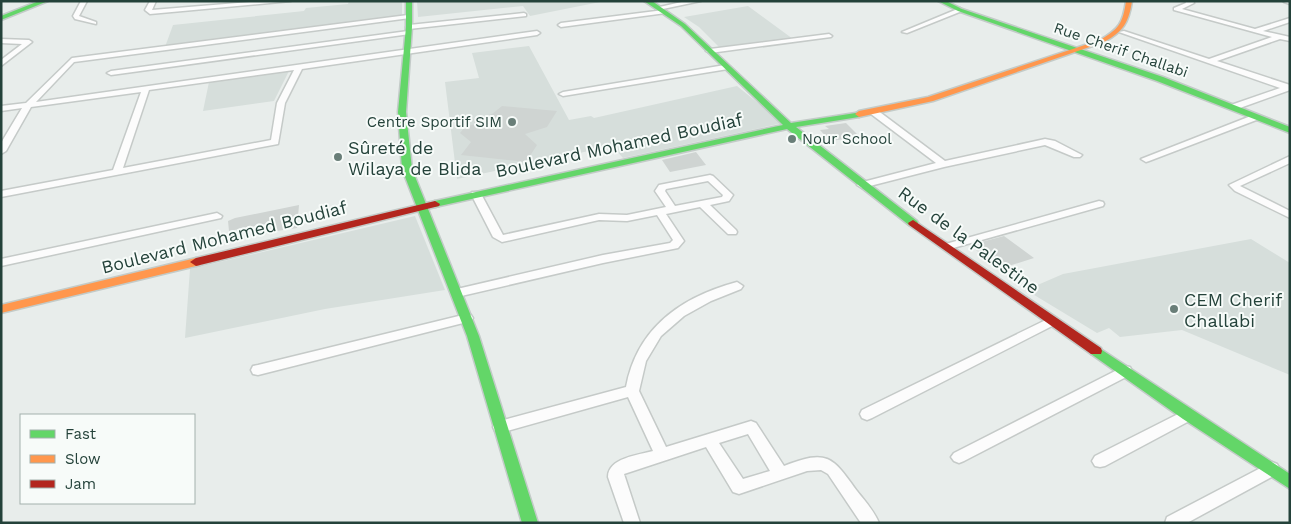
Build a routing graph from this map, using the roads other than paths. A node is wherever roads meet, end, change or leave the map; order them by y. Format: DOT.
graph roads {
  1 [pos="45,1"];
  2 [pos="84,1"];
  3 [pos="153,1"];
  4 [pos="288,1"];
  5 [pos="409,1"];
  6 [pos="647,1"];
  7 [pos="698,1"];
  8 [pos="941,1"];
  9 [pos="1129,1"];
  10 [pos="1188,1"];
  11 [pos="1286,1"];
  12 [pos="261,2"];
  13 [pos="1290,2"];
  14 [pos="207,5"];
  15 [pos="661,10"];
  16 [pos="960,10"];
  17 [pos="524,15"];
  18 [pos="1,18"];
  19 [pos="1276,19"];
  20 [pos="1290,20"];
  21 [pos="94,23"];
  22 [pos="346,24"];
  23 [pos="409,25"];
  24 [pos="561,25"];
  25 [pos="1254,30"];
  26 [pos="905,32"];
  27 [pos="1122,32"];
  28 [pos="537,33"];
  29 [pos="273,34"];
  30 [pos="829,36"];
  31 [pos="1281,36"];
  32 [pos="1290,39"];
  33 [pos="349,40"];
  34 [pos="1,41"];
  35 [pos="207,43"];
  36 [pos="273,50"];
  37 [pos="1074,50"];
  38 [pos="710,51"];
  39 [pos="407,52"];
  40 [pos="353,59"];
  41 [pos="205,60"];
  42 [pos="1211,61"];
  43 [pos="1,64"];
  44 [pos="299,67"];
  45 [pos="725,67"];
  46 [pos="274,70"];
  47 [pos="111,73"];
  48 [pos="1290,78"];
  49 [pos="203,80"];
  50 [pos="1275,83"];
  51 [pos="1289,87"];
  52 [pos="146,88"];
  53 [pos="1277,92"];
  54 [pos="563,94"];
  55 [pos="1290,97"];
  56 [pos="29,104"];
  57 [pos="1234,108"];
  58 [pos="1,109"];
  59 [pos="874,112"];
  60 [pos="1256,117"];
  61 [pos="789,126"];
  62 [pos="1290,130"];
  63 [pos="1,151"];
  64 [pos="1077,155"];
  65 [pos="1290,158"];
  66 [pos="1146,159"];
  67 [pos="943,164"];
  68 [pos="117,172"];
  69 [pos="862,185"];
  70 [pos="1,194"];
  71 [pos="476,194"];
  72 [pos="702,203"];
  73 [pos="1099,204"];
  74 [pos="420,208"];
  75 [pos="665,210"];
  76 [pos="1290,215"];
  77 [pos="217,216"];
  78 [pos="732,232"];
  79 [pos="946,247"];
  80 [pos="1,263"];
  81 [pos="737,286"];
  82 [pos="457,293"];
  83 [pos="1,309"];
  84 [pos="466,318"];
  85 [pos="1052,321"];
  86 [pos="258,370"];
  87 [pos="1125,371"];
  88 [pos="632,391"];
  89 [pos="867,414"];
  90 [pos="1188,415"];
  91 [pos="500,427"];
  92 [pos="709,439"];
  93 [pos="662,454"];
  94 [pos="960,457"];
  95 [pos="1100,460"];
  96 [pos="1272,469"];
  97 [pos="781,474"];
  98 [pos="1290,482"];
  99 [pos="1173,522"];
  100 [pos="530,523"];
  101 [pos="632,523"];
  102 [pos="871,523"];
  1 -- 18 [label="street"];
  2 -- 21 [label="street"];
  3 -- 14 [label="street"];
  4 -- 12 [label="street"];
  5 -- 23 [label="street"];
  6 -- 15 [label="street, Rue de la Palestine"];
  7 -- 15 [label="street"];
  8 -- 16 [label="street, Rue Cherif Challabi"];
  9 -- 27 [label="street"];
  10 -- 25 [label="street"];
  11 -- 13 [label="street"];
  12 -- 14 [label="street"];
  15 -- 24 [label="street"];
  15 -- 38 [label="street, Rue de la Palestine"];
  16 -- 26 [label="street"];
  16 -- 37 [label="street, Rue Cherif Challabi"];
  17 -- 23 [label="street"];
  19 -- 25 [label="street"];
  20 -- 25 [label="street"];
  22 -- 23 [label="street"];
  22 -- 29 [label="street"];
  22 -- 33 [label="street"];
  23 -- 33 [label="street"];
  23 -- 39 [label="street"];
  25 -- 31 [label="street"];
  27 -- 37 [label="street, Boulevard Mohamed Boudiaf"];
  27 -- 42 [label="street"];
  28 -- 39 [label="street"];
  29 -- 35 [label="street"];
  29 -- 36 [label="street"];
  30 -- 38 [label="street"];
  31 -- 32 [label="street"];
  31 -- 42 [label="street"];
  33 -- 36 [label="street"];
  33 -- 40 [label="street"];
  34 -- 43 [label="street"];
  35 -- 41 [label="street"];
  35 -- 56 [label="street"];
  36 -- 41 [label="street"];
  36 -- 46 [label="street"];
  37 -- 57 [label="street, Rue Cherif Challabi"];
  37 -- 59 [label="street, Boulevard Mohamed Boudiaf"];
  38 -- 45 [label="street, Rue de la Palestine"];
  39 -- 40 [label="street"];
  39 -- 74 [label="street"];
  40 -- 44 [label="street"];
  41 -- 47 [label="street"];
  41 -- 49 [label="street"];
  42 -- 50 [label="street"];
  44 -- 46 [label="street"];
  44 -- 68 [label="street"];
  45 -- 54 [label="street"];
  45 -- 61 [label="street, Rue de la Palestine"];
  46 -- 49 [label="street"];
  48 -- 50 [label="street"];
  49 -- 52 [label="street"];
  50 -- 51 [label="street"];
  51 -- 53 [label="street"];
  52 -- 56 [label="street"];
  52 -- 68 [label="street"];
  53 -- 55 [label="street"];
  53 -- 57 [label="street"];
  56 -- 58 [label="street"];
  56 -- 63 [label="street"];
  57 -- 60 [label="street, Rue Cherif Challabi"];
  59 -- 61 [label="street, Boulevard Mohamed Boudiaf"];
  59 -- 67 [label="street"];
  60 -- 62 [label="street, Rue Cherif Challabi"];
  60 -- 66 [label="street"];
  61 -- 69 [label="street, Rue de la Palestine"];
  61 -- 71 [label="street, Boulevard Mohamed Boudiaf"];
  64 -- 67 [label="street"];
  65 -- 76 [label="street"];
  67 -- 69 [label="street"];
  68 -- 70 [label="street"];
  69 -- 79 [label="street, Rue de la Palestine"];
  71 -- 74 [label="street, Boulevard Mohamed Boudiaf"];
  71 -- 75 [label="street"];
  72 -- 75 [label="street"];
  72 -- 75 [label="street"];
  72 -- 78 [label="street"];
  73 -- 79 [label="street"];
  74 -- 82 [label="street"];
  74 -- 83 [label="street, Boulevard Mohamed Boudiaf"];
  75 -- 82 [label="street"];
  77 -- 80 [label="street"];
  79 -- 85 [label="street, Rue de la Palestine"];
  81 -- 88 [label="street"];
  82 -- 84 [label="street"];
  84 -- 86 [label="street"];
  84 -- 91 [label="street"];
  85 -- 87 [label="street, Rue de la Palestine"];
  85 -- 89 [label="street"];
  87 -- 90 [label="street, Rue de la Palestine"];
  87 -- 94 [label="street"];
  88 -- 91 [label="street"];
  88 -- 93 [label="street"];
  90 -- 95 [label="street"];
  90 -- 96 [label="street, Rue de la Palestine"];
  91 -- 100 [label="street"];
  92 -- 93 [label="street"];
  92 -- 97 [label="street"];
  92 -- 97 [label="street"];
  93 -- 101 [label="street"];
  96 -- 98 [label="street, Rue de la Palestine"];
  96 -- 99 [label="street"];
  97 -- 102 [label="street"];
}
